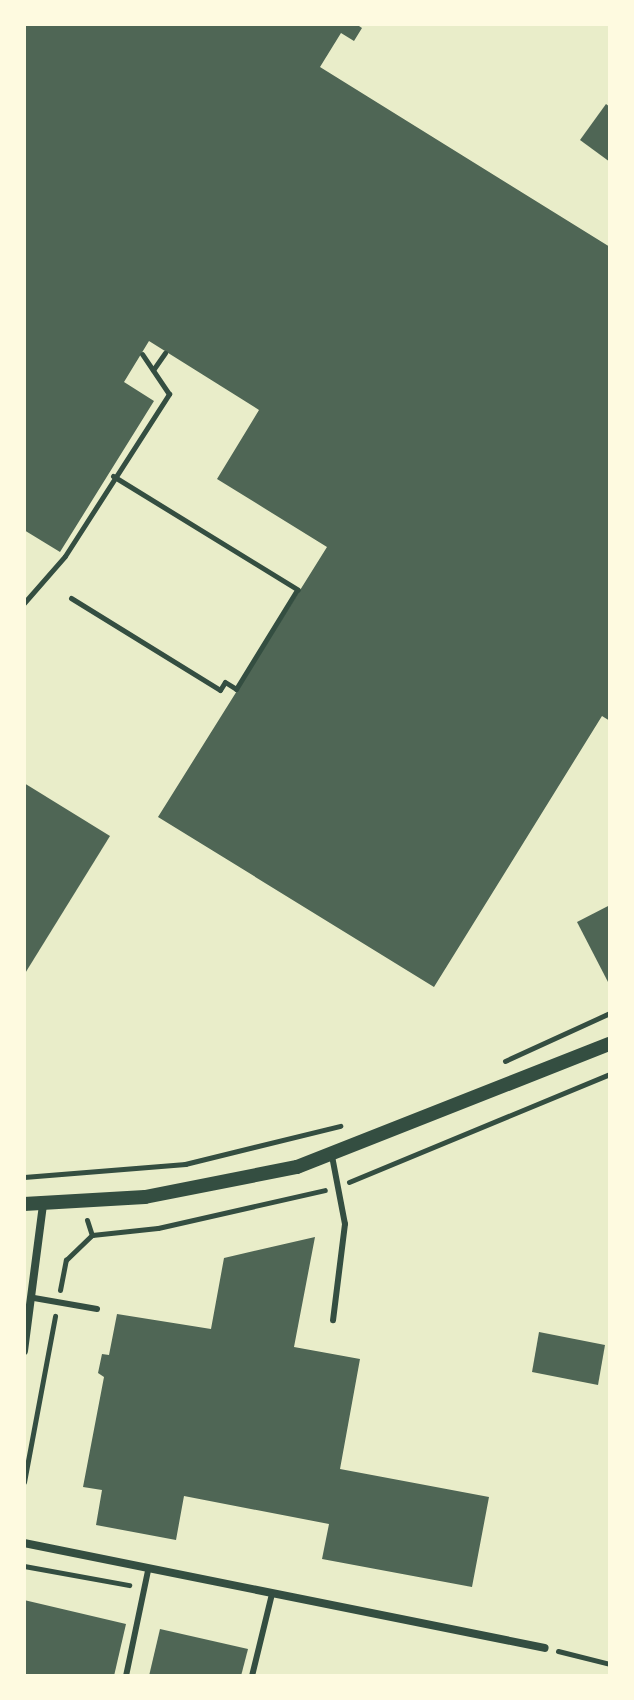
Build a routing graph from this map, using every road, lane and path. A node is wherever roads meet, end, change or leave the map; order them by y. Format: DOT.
graph roads {
  1 [pos="165,353"];
  2 [pos="142,354"];
  3 [pos="153,370"];
  4 [pos="113,476"];
  5 [pos="71,598"];
  6 [pos="24,603"];
  7 [pos="610,1013"];
  8 [pos="610,1044"];
  9 [pos="493,1066"];
  10 [pos="345,1124"];
  11 [pos="332,1156"];
  12 [pos="24,1177"];
  13 [pos="24,1204"];
  14 [pos="43,1204"];
  15 [pos="92,1235"];
  16 [pos="34,1298"];
  17 [pos="57,1302"];
  18 [pos="97,1309"];
  19 [pos="333,1320"];
  20 [pos="24,1351"];
  21 [pos="24,1482"];
  22 [pos="24,1543"];
  23 [pos="148,1571"];
  24 [pos="272,1594"];
  25 [pos="545,1648"];
  26 [pos="610,1664"];
  27 [pos="126,1676"];
  28 [pos="252,1676"];
  1 -- 3 [label="path"];
  2 -- 3 [label="path"];
  3 -- 4 [label="path"];
  4 -- 5 [label="path"];
  4 -- 6 [label="path"];
  7 -- 9 [label="path"];
  8 -- 11 [label="street"];
  10 -- 12 [label="path"];
  11 -- 14 [label="street"];
  11 -- 19 [label="lane"];
  13 -- 14 [label="street"];
  14 -- 16 [label="street"];
  15 -- 17 [label="path"];
  16 -- 17 [label="lane"];
  16 -- 20 [label="street"];
  17 -- 18 [label="lane"];
  17 -- 21 [label="path"];
  22 -- 23 [label="street"];
  23 -- 24 [label="street"];
  23 -- 27 [label="lane"];
  24 -- 25 [label="street"];
  24 -- 28 [label="lane"];
  25 -- 26 [label="path"];
}
